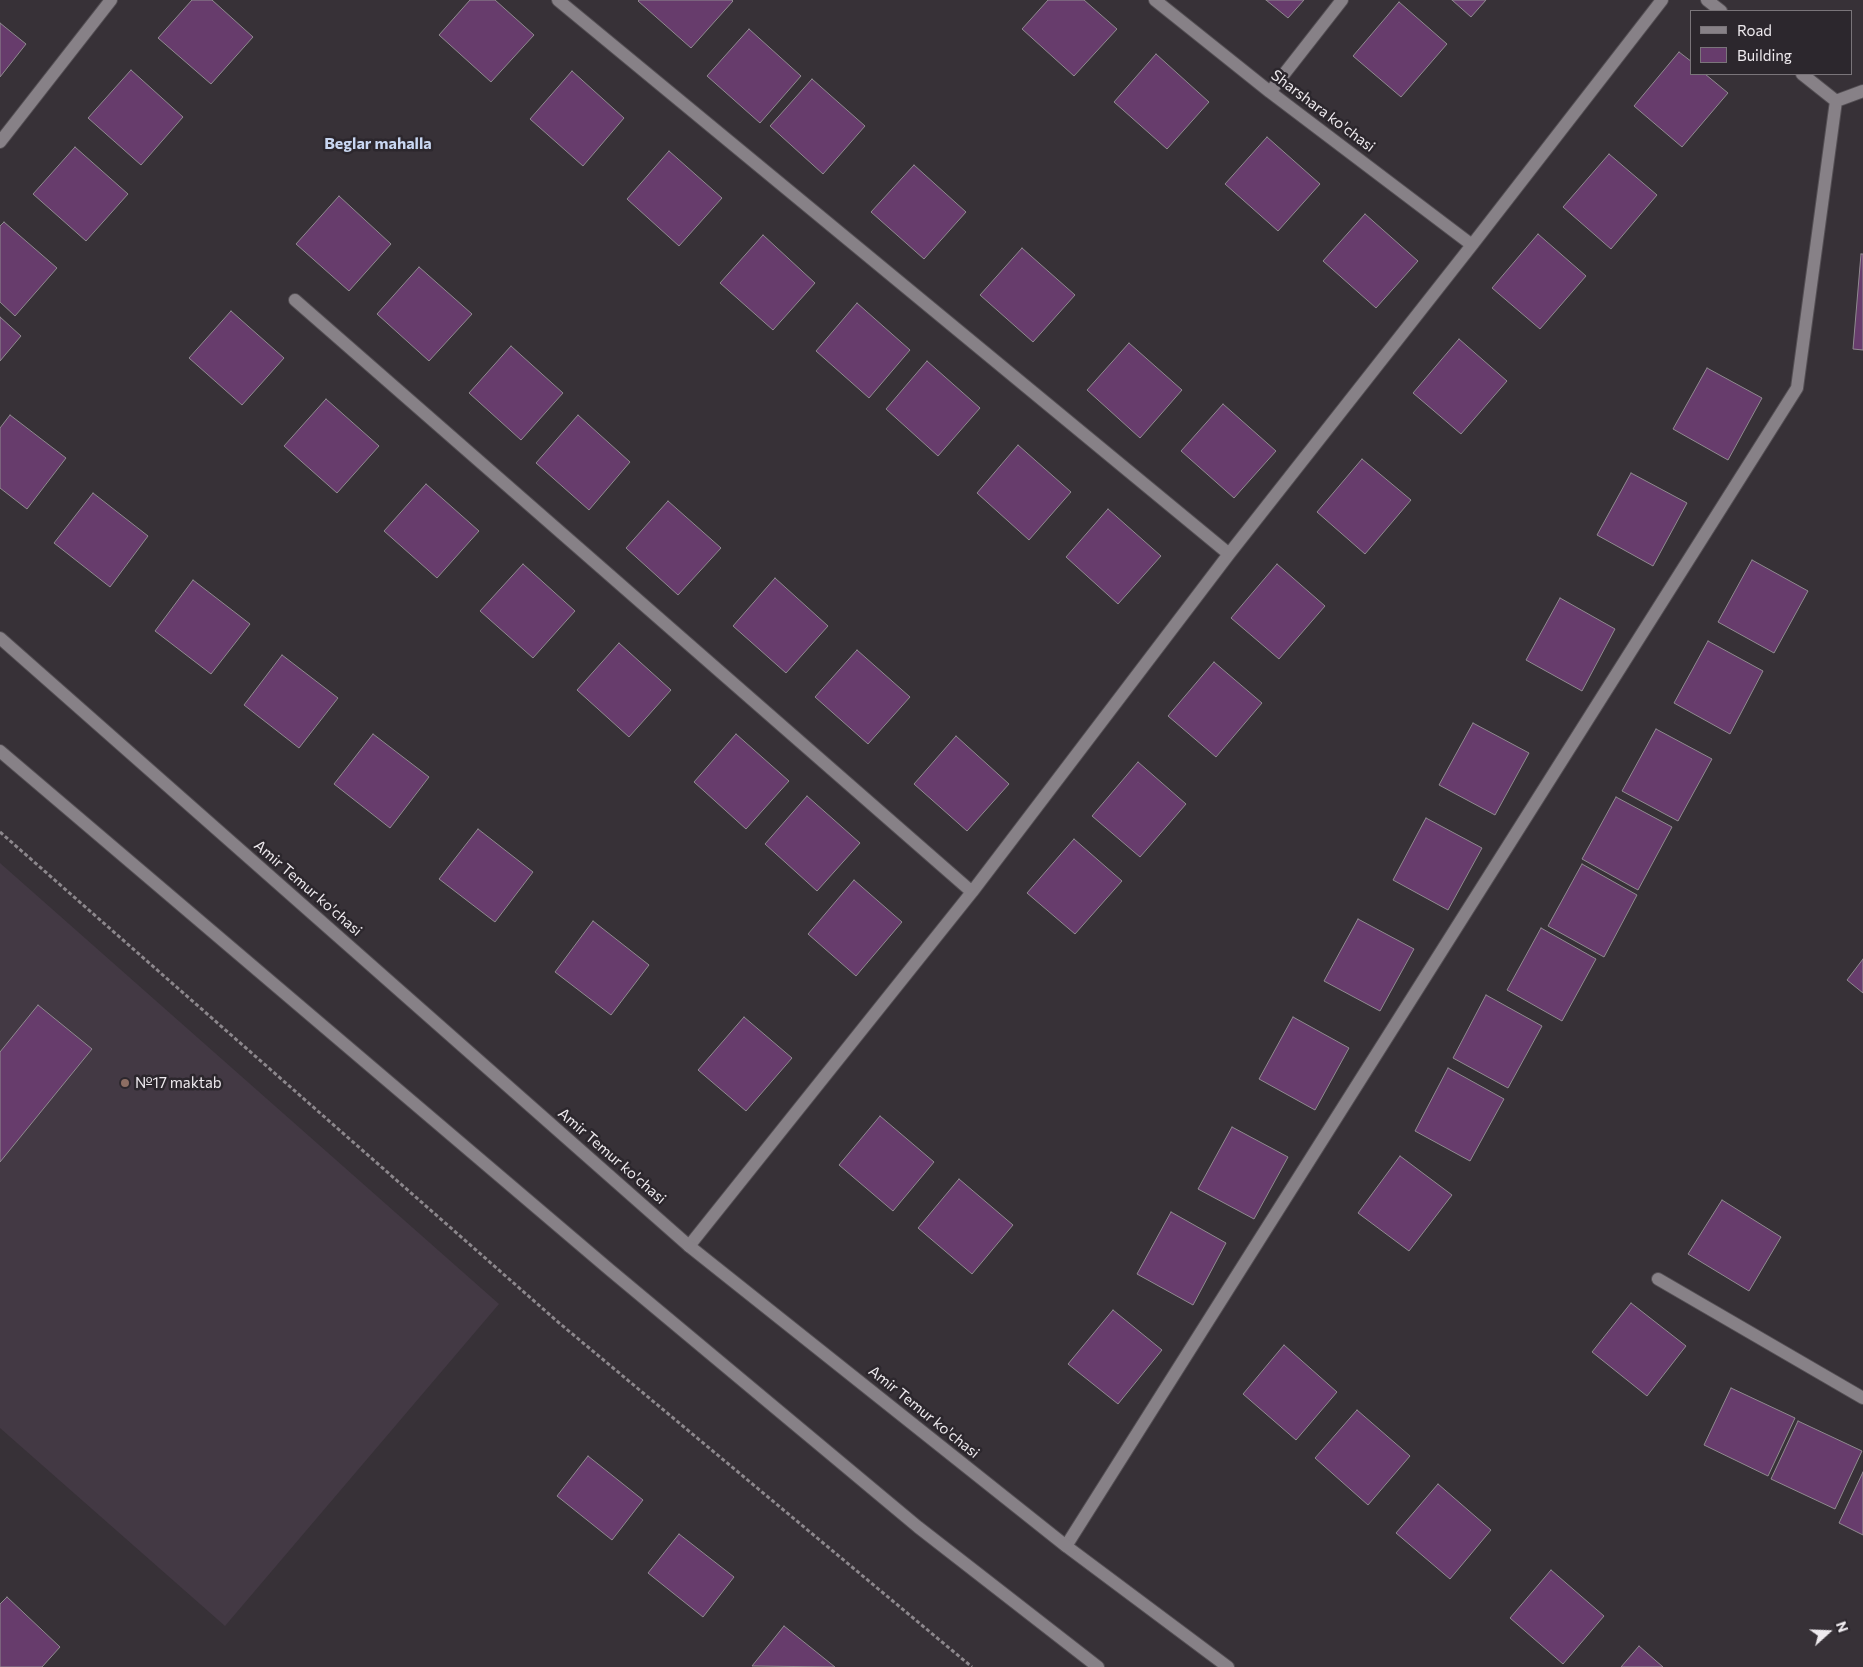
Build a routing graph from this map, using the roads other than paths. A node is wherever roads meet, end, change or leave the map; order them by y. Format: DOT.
graph roads {
  1 [pos="111,0"];
  2 [pos="558,0"];
  3 [pos="1155,0"];
  4 [pos="1342,0"];
  5 [pos="1662,0"];
  6 [pos="1707,0"];
  7 [pos="1720,10"];
  8 [pos="1803,75"];
  9 [pos="1270,92"];
  10 [pos="1863,92"];
  11 [pos="1836,101"];
  12 [pos="0,142"];
  13 [pos="1472,245"];
  14 [pos="295,300"];
  15 [pos="1228,554"];
  16 [pos="0,638"];
  17 [pos="0,751"];
  18 [pos="972,892"];
  19 [pos="689,1246"];
  20 [pos="1658,1279"];
  21 [pos="1863,1398"];
  22 [pos="1066,1546"];
  23 [pos="1098,1667"];
  24 [pos="1228,1667"];
  1 -- 12 [label="street"];
  2 -- 15 [label="street"];
  3 -- 9 [label="street, Sharshara ko'chasi"];
  4 -- 9 [label="street"];
  5 -- 13 [label="street"];
  6 -- 7 [label="street"];
  8 -- 11 [label="street"];
  9 -- 13 [label="street, Sharshara ko'chasi"];
  10 -- 11 [label="street"];
  11 -- 22 [label="street"];
  13 -- 15 [label="street"];
  14 -- 18 [label="street"];
  15 -- 18 [label="street"];
  16 -- 19 [label="street, Amir Temur ko'chasi"];
  17 -- 23 [label="street"];
  18 -- 19 [label="street"];
  19 -- 22 [label="street, Amir Temur ko'chasi"];
  20 -- 21 [label="street"];
  22 -- 24 [label="street, Amir Temur ko'chasi"];
}
